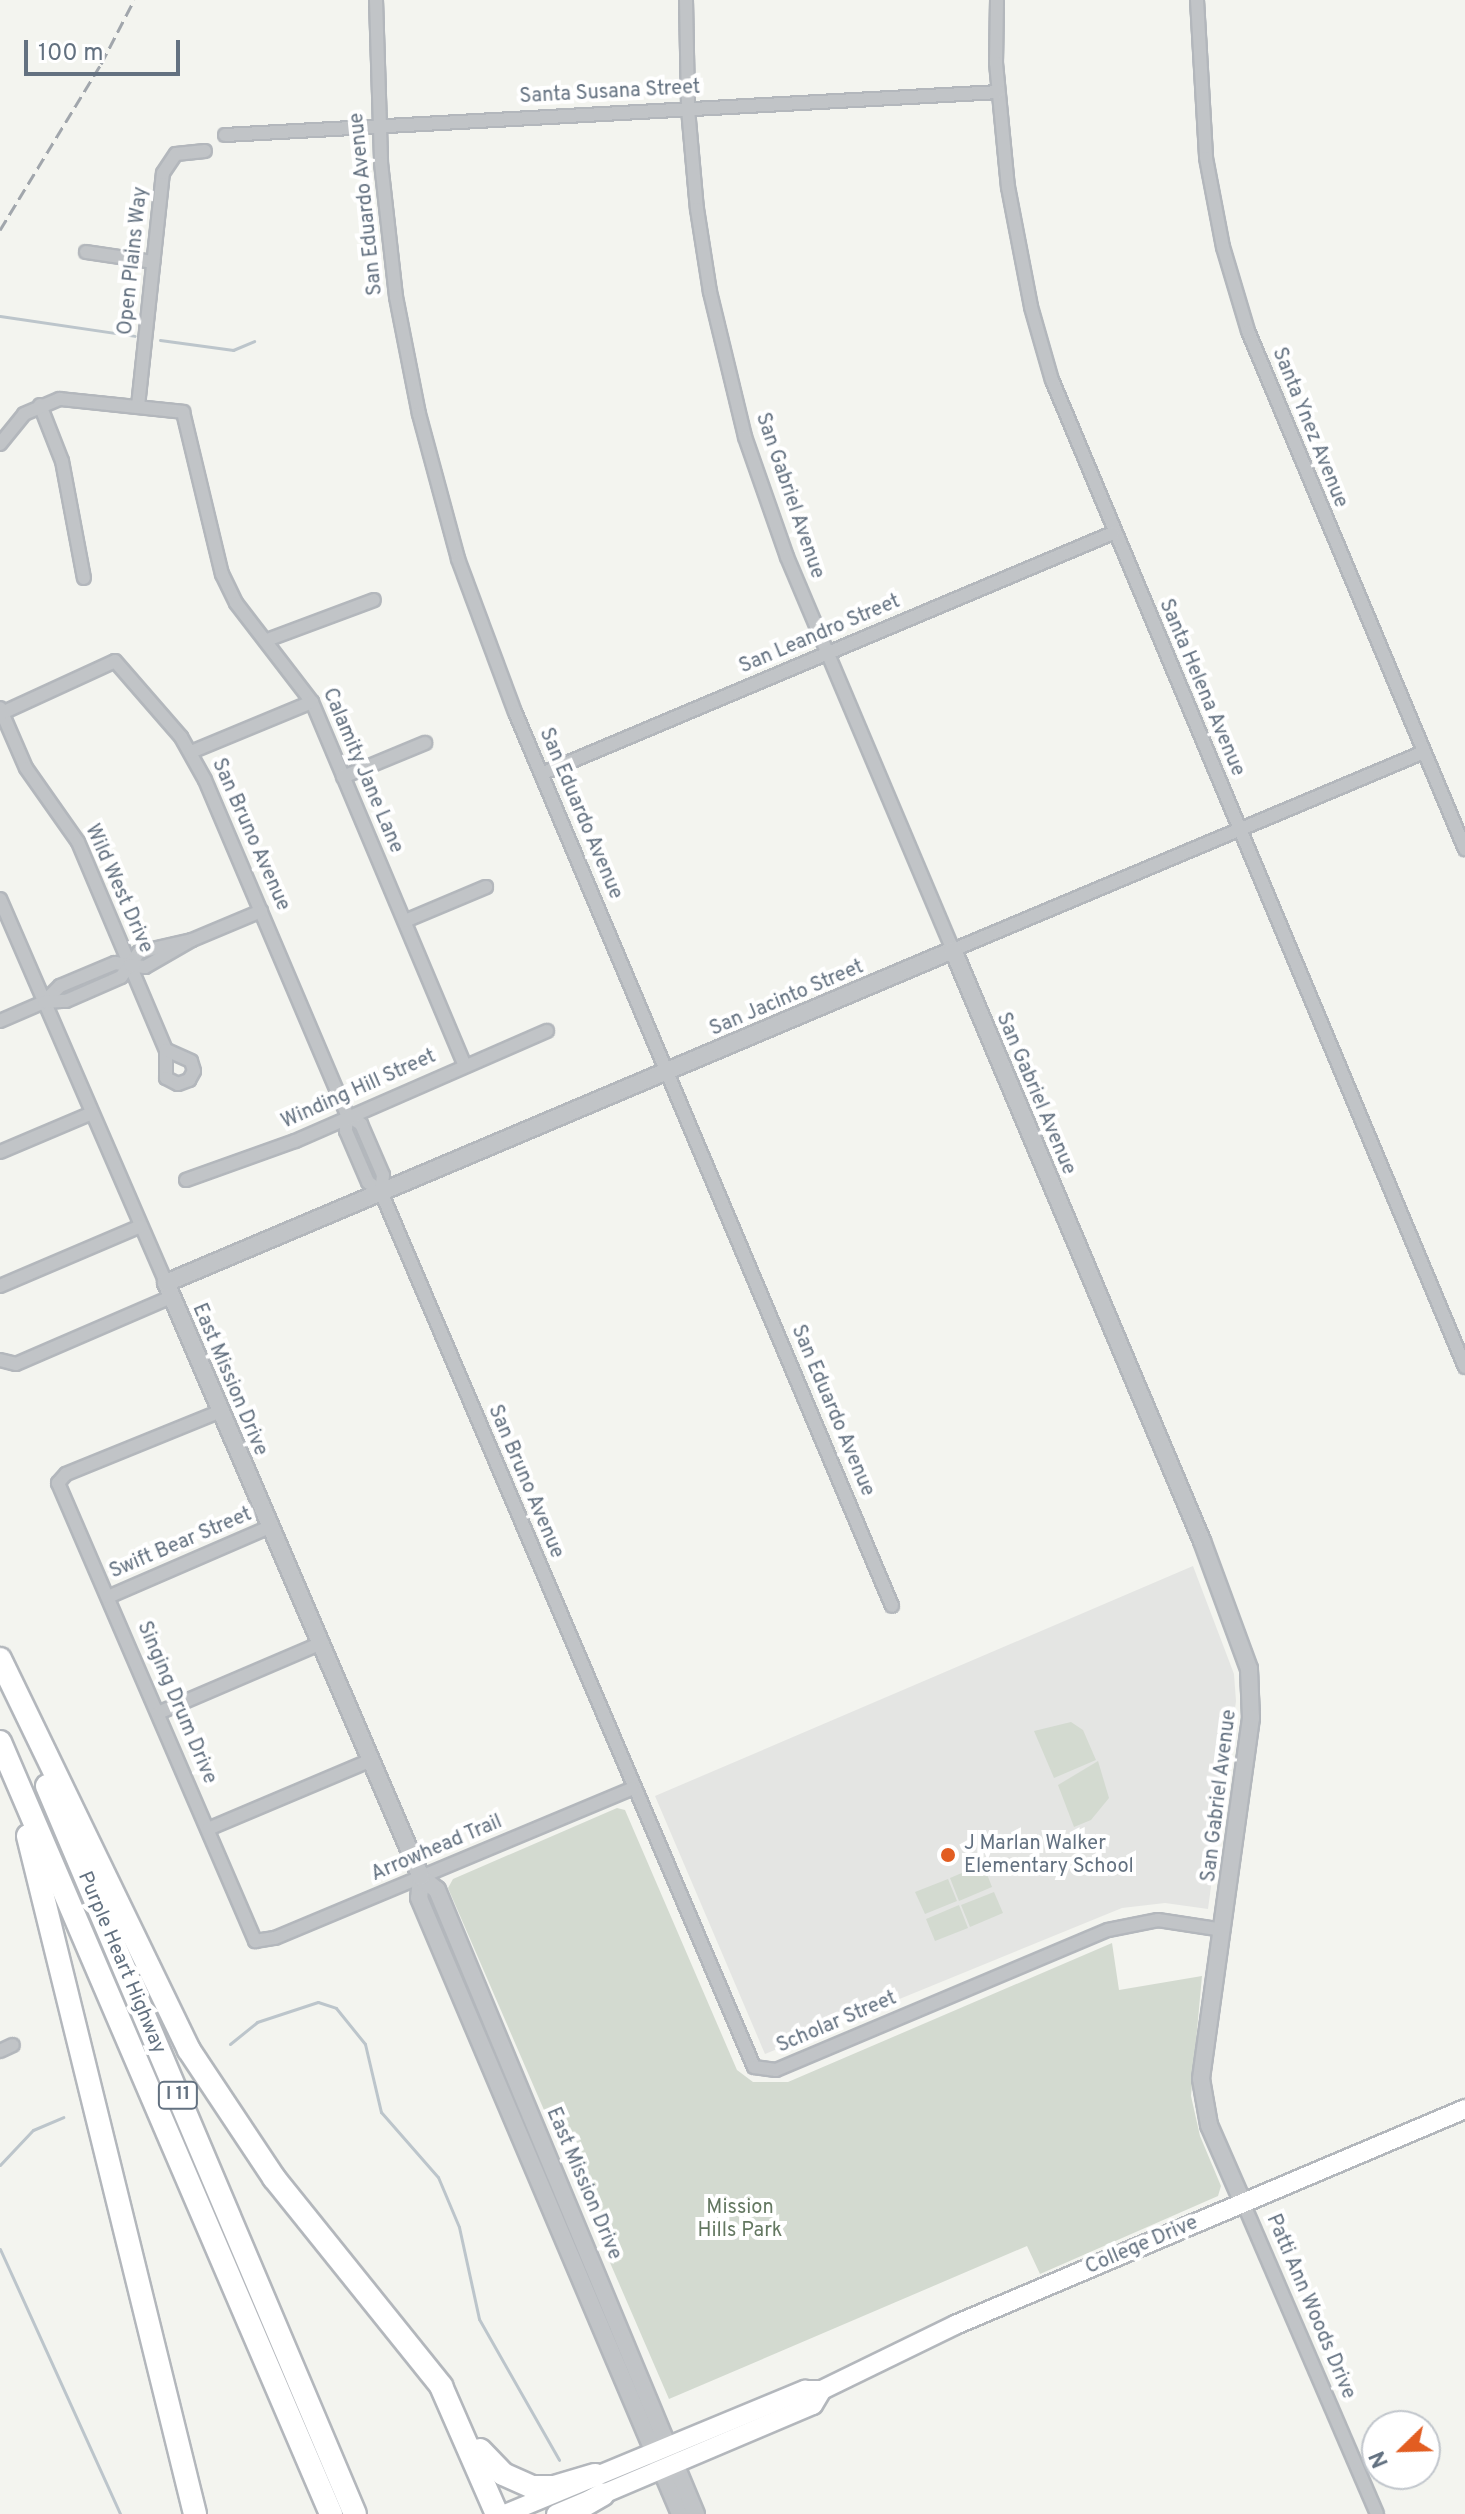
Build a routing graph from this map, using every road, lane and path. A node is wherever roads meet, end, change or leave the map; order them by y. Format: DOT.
graph roads {
  1 [pos="376,0"];
  2 [pos="686,0"];
  3 [pos="997,0"];
  4 [pos="1197,0"];
  5 [pos="998,92"];
  6 [pos="688,109"];
  7 [pos="379,126"];
  8 [pos="225,135"];
  9 [pos="205,151"];
  10 [pos="86,252"];
  11 [pos="153,262"];
  12 [pos="40,405"];
  13 [pos="138,406"];
  14 [pos="0,444"];
  15 [pos="1113,533"];
  16 [pos="84,578"];
  17 [pos="374,600"];
  18 [pos="267,640"];
  19 [pos="827,654"];
  20 [pos="312,702"];
  21 [pos="1,710"];
  22 [pos="425,743"];
  23 [pos="191,752"];
  24 [pos="1424,752"];
  25 [pos="541,774"];
  26 [pos="343,777"];
  27 [pos="1238,830"];
  28 [pos="1465,849"];
  29 [pos="486,887"];
  30 [pos="0,899"];
  31 [pos="261,911"];
  32 [pos="405,921"];
  33 [pos="953,950"];
  34 [pos="130,965"];
  35 [pos="44,1002"];
  36 [pos="0,1021"];
  37 [pos="547,1031"];
  38 [pos="166,1050"];
  39 [pos="465,1066"];
  40 [pos="667,1071"];
  41 [pos="92,1113"];
  42 [pos="347,1115"];
  43 [pos="0,1152"];
  44 [pos="186,1180"];
  45 [pos="381,1192"];
  46 [pos="141,1226"];
  47 [pos="0,1286"];
  48 [pos="168,1290"];
  49 [pos="2,1362"];
  50 [pos="1465,1367"];
  51 [pos="221,1411"];
  52 [pos="270,1527"];
  53 [pos="108,1597"];
  54 [pos="892,1606"];
  55 [pos="321,1643"];
  56 [pos="0,1659"];
  57 [pos="0,1676"];
  58 [pos="158,1713"];
  59 [pos="3,1749"];
  60 [pos="371,1760"];
  61 [pos="633,1788"];
  62 [pos="208,1829"];
  63 [pos="421,1877"];
  64 [pos="1223,1930"];
  65 [pos="255,1941"];
  66 [pos="1465,2109"];
  67 [pos="1244,2205"];
  68 [pos="822,2390"];
  69 [pos="454,2411"];
  70 [pos="662,2447"];
  71 [pos="668,2466"];
  72 [pos="599,2485"];
  73 [pos="1372,2512"];
  74 [pos="195,2514"];
  75 [pos="331,2514"];
  76 [pos="355,2514"];
  77 [pos="497,2514"];
  78 [pos="505,2514"];
  79 [pos="556,2514"];
  80 [pos="569,2514"];
  81 [pos="680,2514"];
  82 [pos="696,2514"];
  1 -- 7 [label="street, San Eduardo Avenue"];
  2 -- 6 [label="street, San Gabriel Avenue"];
  3 -- 5 [label="street, Santa Helena Avenue"];
  4 -- 24 [label="street, Santa Ynez Avenue"];
  5 -- 6 [label="street, Santa Susana Street"];
  5 -- 15 [label="street, Santa Helena Avenue"];
  6 -- 7 [label="street, Santa Susana Street"];
  6 -- 19 [label="street, San Gabriel Avenue"];
  7 -- 8 [label="street, Santa Susana Street"];
  7 -- 25 [label="street, San Eduardo Avenue"];
  9 -- 11 [label="street, Open Plains Way"];
  10 -- 11 [label="street"];
  11 -- 13 [label="street, Open Plains Way"];
  12 -- 13 [label="street"];
  12 -- 14 [label="street"];
  12 -- 16 [label="street"];
  13 -- 18 [label="street, Calamity Jane Lane"];
  15 -- 19 [label="street, San Leandro Street"];
  15 -- 27 [label="street, Santa Helena Avenue"];
  17 -- 18 [label="street"];
  18 -- 20 [label="street, Calamity Jane Lane"];
  19 -- 25 [label="street, San Leandro Street"];
  19 -- 33 [label="street, San Gabriel Avenue"];
  20 -- 23 [label="street"];
  20 -- 26 [label="street, Calamity Jane Lane"];
  21 -- 23 [label="street, San Bruno Avenue"];
  21 -- 34 [label="street, Wild West Drive"];
  22 -- 26 [label="street"];
  23 -- 31 [label="street, San Bruno Avenue"];
  24 -- 27 [label="street, San Jacinto Street"];
  24 -- 28 [label="street, Santa Ynez Avenue"];
  25 -- 40 [label="street, San Eduardo Avenue"];
  26 -- 32 [label="street, Calamity Jane Lane"];
  27 -- 33 [label="street, San Jacinto Street"];
  27 -- 50 [label="street, Santa Helena Avenue"];
  29 -- 32 [label="street"];
  30 -- 35 [label="street, East Mission Drive"];
  31 -- 34 [label="street"];
  31 -- 42 [label="street, San Bruno Avenue"];
  32 -- 39 [label="street, Calamity Jane Lane"];
  33 -- 40 [label="street, San Jacinto Street"];
  33 -- 64 [label="street, San Gabriel Avenue"];
  34 -- 35 [label="street"];
  34 -- 38 [label="street, Wild West Drive"];
  35 -- 36 [label="street"];
  35 -- 41 [label="street, East Mission Drive"];
  37 -- 39 [label="street, Winding Hill Street"];
  39 -- 42 [label="street, Winding Hill Street"];
  40 -- 45 [label="street, San Jacinto Street"];
  40 -- 54 [label="street, San Eduardo Avenue"];
  41 -- 43 [label="street"];
  41 -- 46 [label="street, East Mission Drive"];
  42 -- 44 [label="street, Winding Hill Street"];
  42 -- 45 [label="street, San Bruno Avenue"];
  45 -- 48 [label="street, San Jacinto Street"];
  45 -- 61 [label="street, San Bruno Avenue"];
  46 -- 47 [label="street"];
  46 -- 48 [label="street, East Mission Drive"];
  48 -- 49 [label="street, San Jacinto Street"];
  48 -- 51 [label="street, East Mission Drive"];
  51 -- 52 [label="street, East Mission Drive"];
  51 -- 53 [label="street, Singing Drum Drive"];
  52 -- 53 [label="street, Swift Bear Street"];
  52 -- 55 [label="street, East Mission Drive"];
  53 -- 58 [label="street, Singing Drum Drive"];
  55 -- 58 [label="street"];
  55 -- 60 [label="street, East Mission Drive"];
  56 -- 69 [label="highway"];
  57 -- 76 [label="highway, Purple Heart Highway / I 11"];
  58 -- 62 [label="street, Singing Drum Drive"];
  59 -- 74 [label="highway"];
  59 -- 75 [label="highway, Purple Heart Highway / I 11"];
  60 -- 62 [label="street"];
  60 -- 63 [label="street, East Mission Drive"];
  61 -- 63 [label="street, Arrowhead Trail"];
  61 -- 64 [label="street, Scholar Street"];
  62 -- 65 [label="street, Singing Drum Drive"];
  63 -- 65 [label="street, Arrowhead Trail"];
  63 -- 70 [label="street, East Mission Drive"];
  64 -- 67 [label="street, San Gabriel Avenue"];
  66 -- 67 [label="main road, College Drive"];
  67 -- 68 [label="main road, College Drive"];
  67 -- 73 [label="street, Patti Ann Woods Drive"];
  68 -- 70 [label="main road, College Drive"];
  68 -- 71 [label="main road, College Drive"];
  69 -- 72 [label="highway"];
  69 -- 77 [label="highway"];
  70 -- 71 [label="street, East Mission Drive"];
  70 -- 72 [label="main road, College Drive"];
  71 -- 72 [label="main road, College Drive"];
  71 -- 81 [label="street, East Mission Drive"];
  71 -- 82 [label="street, East Mission Drive"];
  72 -- 78 [label="main road, College Drive"];
  72 -- 79 [label="main road, College Drive"];
  72 -- 80 [label="highway"];
}
